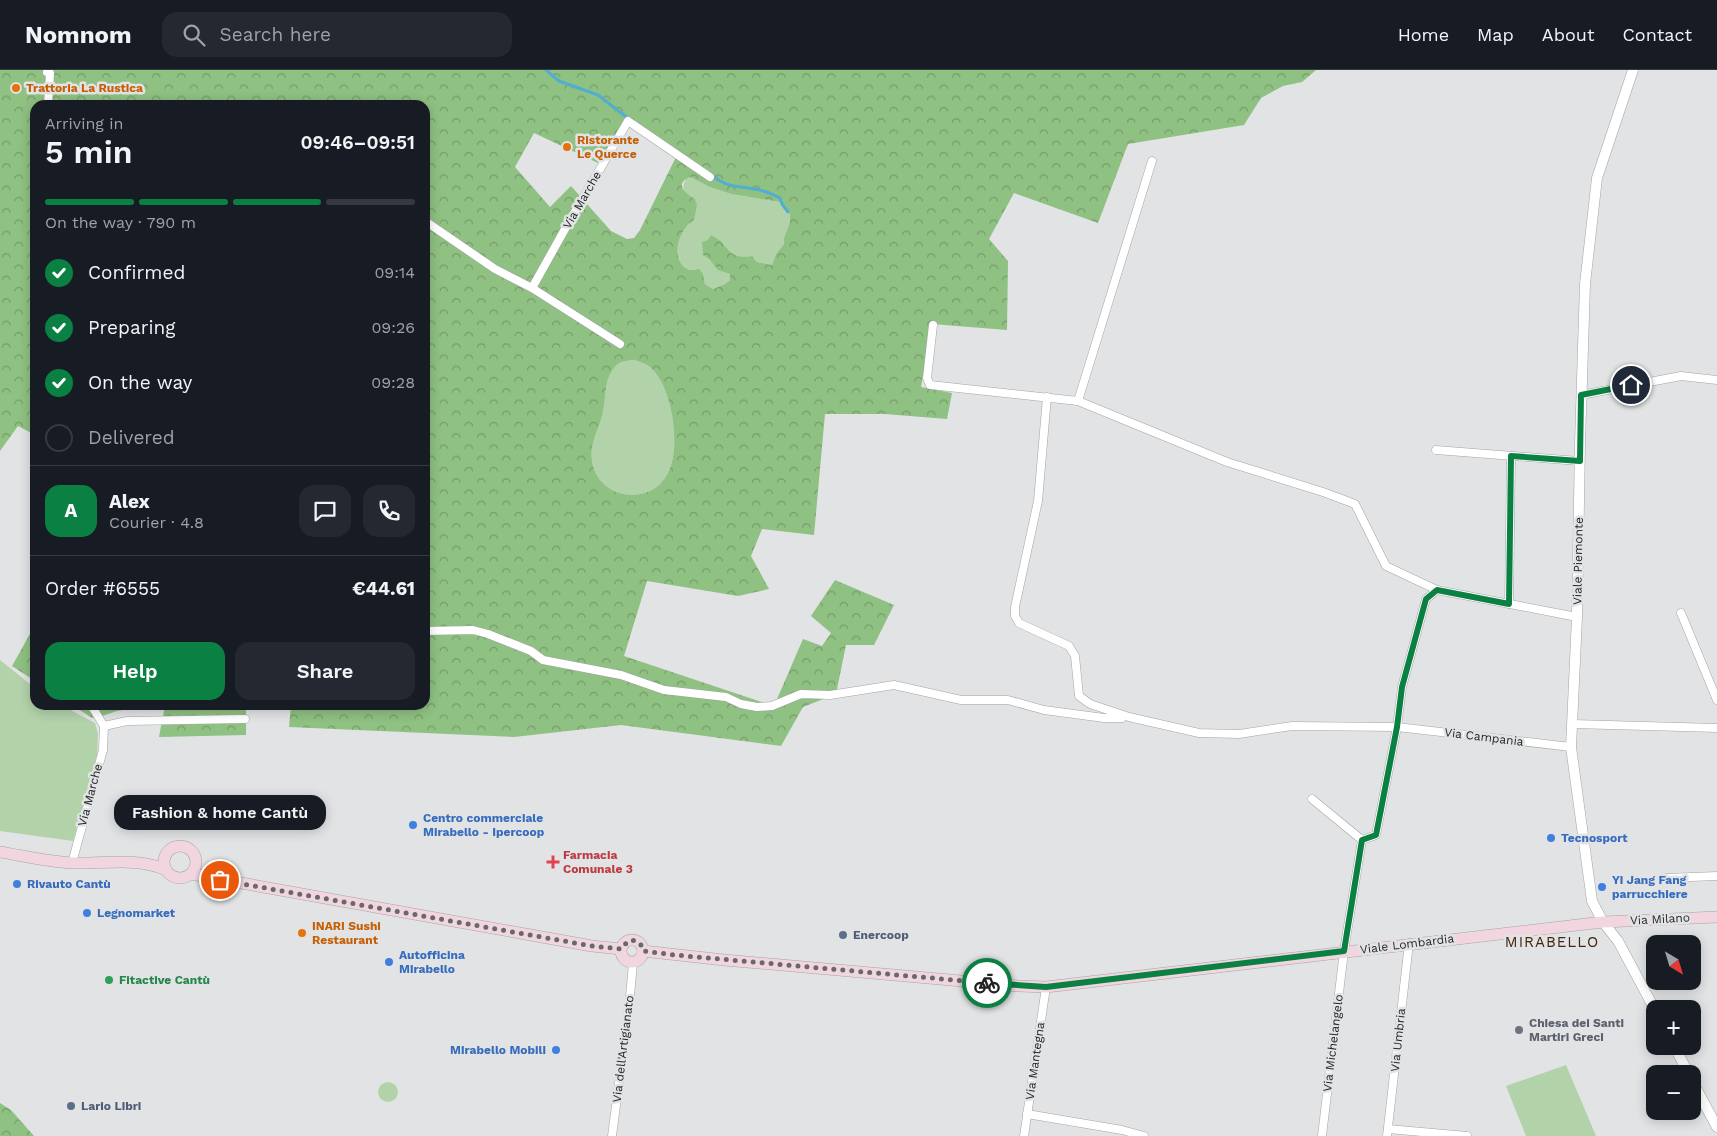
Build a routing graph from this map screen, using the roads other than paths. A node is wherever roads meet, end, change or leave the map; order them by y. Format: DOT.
graph roads {
  1 [pos="1633,70"];
  2 [pos="47,72"];
  3 [pos="48,100"];
  4 [pos="1152,161"];
  5 [pos="710,177"];
  6 [pos="430,224"];
  7 [pos="532,288"];
  8 [pos="933,325"];
  9 [pos="620,344"];
  10 [pos="1717,380"];
  11 [pos="1581,395"];
  12 [pos="1047,397"];
  13 [pos="1078,401"];
  14 [pos="1436,450"];
  15 [pos="1511,456"];
  16 [pos="1580,461"];
  17 [pos="1437,590"];
  18 [pos="1509,604"];
  19 [pos="1681,612"];
  20 [pos="1577,617"];
  21 [pos="430,631"];
  22 [pos="1717,700"];
  23 [pos="94,710"];
  24 [pos="1129,718"];
  25 [pos="245,719"];
  26 [pos="1573,724"];
  27 [pos="104,726"];
  28 [pos="1397,727"];
  29 [pos="1717,728"];
  30 [pos="1571,747"];
  31 [pos="1312,799"];
  32 [pos="1362,840"];
  33 [pos="0,852"];
  34 [pos="166,855"];
  35 [pos="196,859"];
  36 [pos="133,862"];
  37 [pos="72,863"];
  38 [pos="166,870"];
  39 [pos="191,874"];
  40 [pos="1717,876"];
  41 [pos="1666,878"];
  42 [pos="220,880"];
  43 [pos="1717,917"];
  44 [pos="1603,922"];
  45 [pos="1409,943"];
  46 [pos="621,949"];
  47 [pos="643,951"];
  48 [pos="1344,951"];
  49 [pos="633,963"];
  50 [pos="1046,987"];
  51 [pos="1650,1000"];
  52 [pos="1701,1098"];
  53 [pos="1027,1114"];
  54 [pos="1717,1127"];
  55 [pos="1387,1133"];
  56 [pos="612,1136"];
  57 [pos="1024,1136"];
  58 [pos="1144,1136"];
  59 [pos="1322,1136"];
  60 [pos="1467,1136"];
  1 -- 11 [label="street, Viale Piemonte"];
  2 -- 3 [label="street"];
  4 -- 13 [label="street"];
  5 -- 7 [label="street, Via Marche"];
  6 -- 7 [label="street"];
  7 -- 9 [label="street"];
  8 -- 12 [label="street"];
  10 -- 11 [label="street"];
  11 -- 16 [label="street, Viale Piemonte"];
  12 -- 13 [label="street"];
  12 -- 24 [label="street"];
  13 -- 17 [label="street"];
  14 -- 15 [label="street"];
  15 -- 16 [label="street"];
  15 -- 18 [label="street"];
  16 -- 20 [label="street, Viale Piemonte"];
  17 -- 18 [label="street"];
  17 -- 28 [label="street"];
  18 -- 20 [label="street"];
  19 -- 22 [label="street"];
  20 -- 26 [label="street, Viale Piemonte"];
  21 -- 24 [label="street"];
  23 -- 27 [label="street"];
  24 -- 28 [label="street, Via Campania"];
  25 -- 27 [label="street"];
  26 -- 29 [label="street"];
  26 -- 30 [label="street, Viale Piemonte"];
  27 -- 37 [label="street, Via Marche"];
  28 -- 30 [label="street, Via Campania"];
  28 -- 32 [label="street"];
  30 -- 44 [label="street, Viale Piemonte"];
  31 -- 32 [label="street"];
  32 -- 48 [label="street, Via Michelangelo"];
  33 -- 37 [label="main road"];
  34 -- 35 [label="main road"];
  34 -- 36 [label="main road"];
  34 -- 38 [label="main road"];
  35 -- 39 [label="main road"];
  35 -- 42 [label="main road"];
  36 -- 37 [label="main road"];
  36 -- 38 [label="main road"];
  38 -- 39 [label="main road"];
  39 -- 42 [label="main road"];
  40 -- 41 [label="street"];
  42 -- 46 [label="main road"];
  43 -- 44 [label="main road, Via Milano"];
  44 -- 45 [label="main road, Viale Lombardia"];
  44 -- 51 [label="street, Viale Piemonte"];
  45 -- 48 [label="main road, Viale Lombardia"];
  45 -- 55 [label="street, Via Umbria"];
  46 -- 47 [label="main road"];
  46 -- 49 [label="main road"];
  47 -- 49 [label="main road"];
  47 -- 50 [label="main road, Viale Lombardia"];
  48 -- 50 [label="main road, Viale Lombardia"];
  48 -- 59 [label="street, Via Michelangelo"];
  49 -- 56 [label="street, Via dell'Artigianato"];
  50 -- 53 [label="street, Via Mantegna"];
  52 -- 54 [label="street"];
  53 -- 57 [label="street, Via Mantegna"];
  53 -- 58 [label="street"];
  55 -- 60 [label="street"];
}
